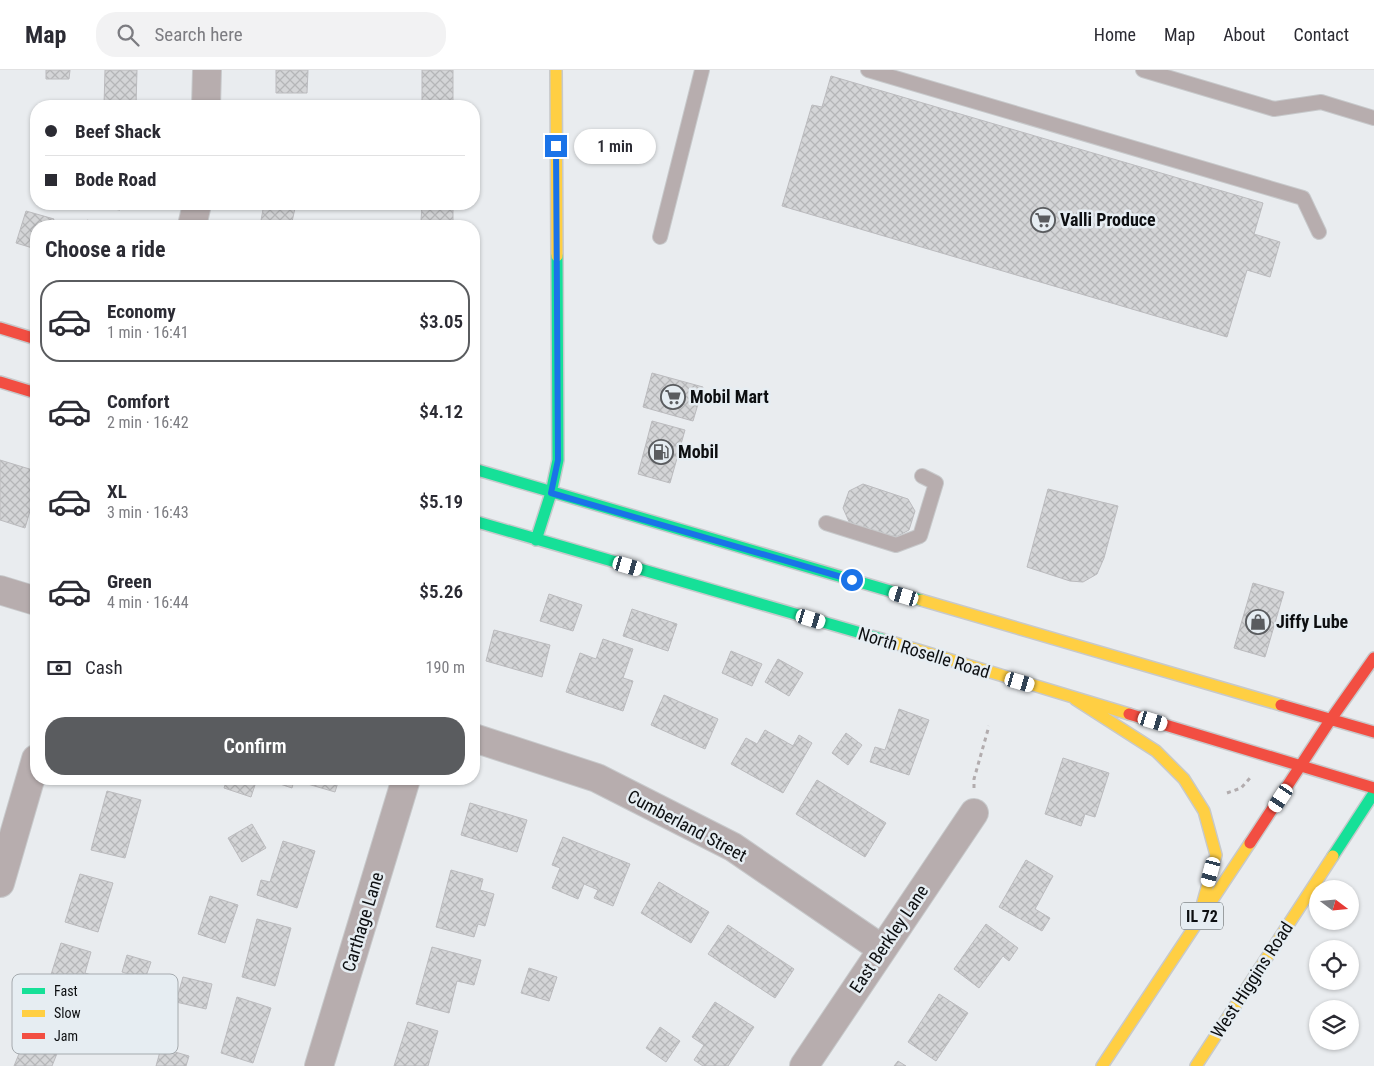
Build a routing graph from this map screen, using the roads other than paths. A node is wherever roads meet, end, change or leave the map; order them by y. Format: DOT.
graph roads {
  1 [pos="206,70"];
  2 [pos="556,70"];
  3 [pos="702,70"];
  4 [pos="868,70"];
  5 [pos="1143,70"];
  6 [pos="206,100"];
  7 [pos="1374,118"];
  8 [pos="1319,232"];
  9 [pos="660,237"];
  10 [pos="0,328"];
  11 [pos="30,336"];
  12 [pos="0,382"];
  13 [pos="30,391"];
  14 [pos="480,471"];
  15 [pos="922,476"];
  16 [pos="551,493"];
  17 [pos="480,522"];
  18 [pos="826,523"];
  19 [pos="536,540"];
  20 [pos="0,590"];
  21 [pos="30,599"];
  22 [pos="1374,658"];
  23 [pos="1075,699"];
  24 [pos="1331,719"];
  25 [pos="1374,732"];
  26 [pos="480,740"];
  27 [pos="1302,766"];
  28 [pos="30,780"];
  29 [pos="404,785"];
  30 [pos="1374,788"];
  31 [pos="1374,793"];
  32 [pos="974,813"];
  33 [pos="0,883"];
  34 [pos="1197,923"];
  35 [pos="882,949"];
  36 [pos="319,1066"];
  37 [pos="804,1066"];
  38 [pos="1102,1066"];
  39 [pos="1196,1066"];
  1 -- 6 [label="street"];
  2 -- 16 [label="main road"];
  3 -- 9 [label="lane"];
  4 -- 8 [label="lane"];
  5 -- 7 [label="lane"];
  10 -- 11 [label="main road"];
  12 -- 13 [label="main road"];
  14 -- 16 [label="main road"];
  15 -- 18 [label="lane"];
  16 -- 19 [label="main road"];
  16 -- 24 [label="main road"];
  17 -- 19 [label="main road, North Roselle Road"];
  19 -- 23 [label="main road, North Roselle Road"];
  20 -- 21 [label="street"];
  22 -- 24 [label="main road, IL 72"];
  23 -- 27 [label="main road, North Roselle Road"];
  23 -- 34 [label="main road"];
  24 -- 25 [label="main road"];
  24 -- 27 [label="main road, IL 72"];
  26 -- 35 [label="street, Cumberland Street"];
  27 -- 30 [label="main road, North Roselle Road"];
  27 -- 34 [label="main road, IL 72"];
  28 -- 33 [label="street"];
  29 -- 36 [label="street, Carthage Lane"];
  31 -- 39 [label="main road, West Higgins Road"];
  32 -- 35 [label="street, East Berkley Lane"];
  34 -- 38 [label="main road, IL 72"];
  35 -- 37 [label="street, East Berkley Lane"];
}
